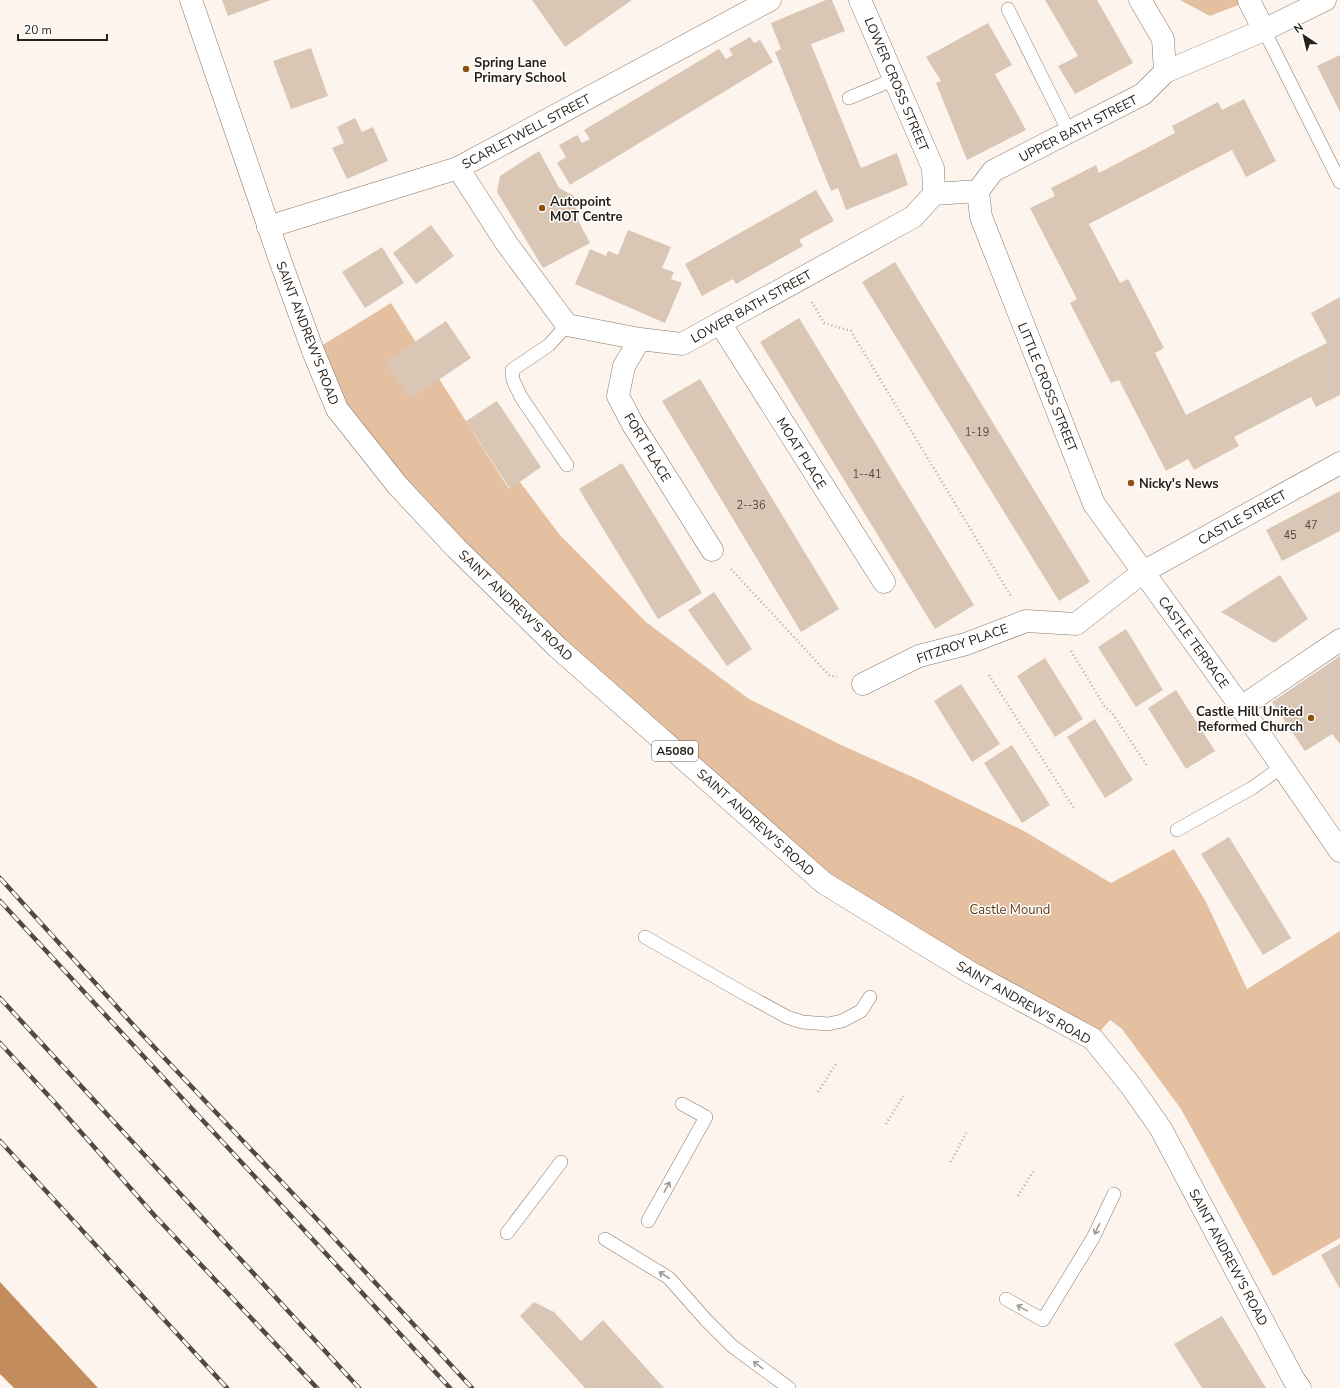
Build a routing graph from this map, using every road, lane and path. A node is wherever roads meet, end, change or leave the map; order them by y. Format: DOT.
graph roads {
  1 [pos="190,0"];
  2 [pos="770,0"];
  3 [pos="860,0"];
  4 [pos="1140,0"];
  5 [pos="1325,0"];
  6 [pos="1249,1"];
  7 [pos="1008,8"];
  8 [pos="1264,30"];
  9 [pos="1165,72"];
  10 [pos="895,80"];
  11 [pos="849,98"];
  12 [pos="1069,132"];
  13 [pos="458,168"];
  14 [pos="1340,182"];
  15 [pos="978,191"];
  16 [pos="934,194"];
  17 [pos="268,227"];
  18 [pos="799,280"];
  19 [pos="720,323"];
  20 [pos="567,325"];
  21 [pos="640,339"];
  22 [pos="1340,463"];
  23 [pos="567,465"];
  24 [pos="712,550"];
  25 [pos="1143,572"];
  26 [pos="884,582"];
  27 [pos="1026,621"];
  28 [pos="1340,640"];
  29 [pos="1069,648"];
  30 [pos="989,675"];
  31 [pos="863,684"];
  32 [pos="1241,707"];
  33 [pos="1147,766"];
  34 [pos="1282,767"];
  35 [pos="1075,810"];
  36 [pos="1177,830"];
  37 [pos="1340,851"];
  38 [pos="645,937"];
  39 [pos="870,997"];
  40 [pos="836,1064"];
  41 [pos="818,1092"];
  42 [pos="903,1096"];
  43 [pos="682,1104"];
  44 [pos="886,1124"];
  45 [pos="966,1133"];
  46 [pos="561,1162"];
  47 [pos="951,1162"];
  48 [pos="1034,1170"];
  49 [pos="1114,1194"];
  50 [pos="1018,1196"];
  51 [pos="648,1221"];
  52 [pos="507,1233"];
  53 [pos="605,1239"];
  54 [pos="1006,1299"];
  55 [pos="789,1388"];
  56 [pos="1300,1388"];
  1 -- 17 [label="street, SAINT ANDREW'S ROAD / A5080"];
  2 -- 13 [label="street, SCARLETWELL STREET"];
  3 -- 10 [label="street, LOWER CROSS STREET"];
  4 -- 9 [label="street"];
  5 -- 8 [label="street, UPPER BATH STREET"];
  6 -- 8 [label="street"];
  7 -- 12 [label="lane"];
  8 -- 9 [label="street, UPPER BATH STREET"];
  8 -- 14 [label="lane"];
  9 -- 12 [label="street, UPPER BATH STREET"];
  10 -- 11 [label="lane"];
  10 -- 16 [label="street, LOWER CROSS STREET"];
  12 -- 15 [label="street, UPPER BATH STREET"];
  13 -- 17 [label="street, SCARLETWELL STREET"];
  13 -- 20 [label="street"];
  15 -- 16 [label="street"];
  15 -- 25 [label="street, LITTLE CROSS STREET"];
  16 -- 18 [label="street, LOWER BATH STREET"];
  17 -- 56 [label="street, SAINT ANDREW'S ROAD / A5080"];
  18 -- 19 [label="street, LOWER BATH STREET"];
  18 -- 27 [label="path"];
  19 -- 21 [label="street, LOWER BATH STREET"];
  19 -- 26 [label="street, MOAT PLACE"];
  20 -- 21 [label="street, LOWER BATH STREET"];
  20 -- 23 [label="lane"];
  21 -- 24 [label="street, FORT PLACE"];
  22 -- 25 [label="street, CASTLE STREET"];
  24 -- 31 [label="path"];
  25 -- 27 [label="street, FITZROY PLACE"];
  25 -- 32 [label="street, CASTLE TERRACE"];
  27 -- 31 [label="street, FITZROY PLACE"];
  28 -- 32 [label="street"];
  29 -- 33 [label="path"];
  30 -- 35 [label="path"];
  32 -- 34 [label="street, CASTLE TERRACE"];
  34 -- 36 [label="lane"];
  34 -- 37 [label="street, CASTLE TERRACE"];
  38 -- 39 [label="lane"];
  40 -- 41 [label="path"];
  42 -- 44 [label="path"];
  51 -- 43 [label="lane, one-way"];
  45 -- 47 [label="path"];
  46 -- 52 [label="lane"];
  48 -- 50 [label="path"];
  49 -- 54 [label="lane, one-way"];
  55 -- 53 [label="lane, one-way"];
}
